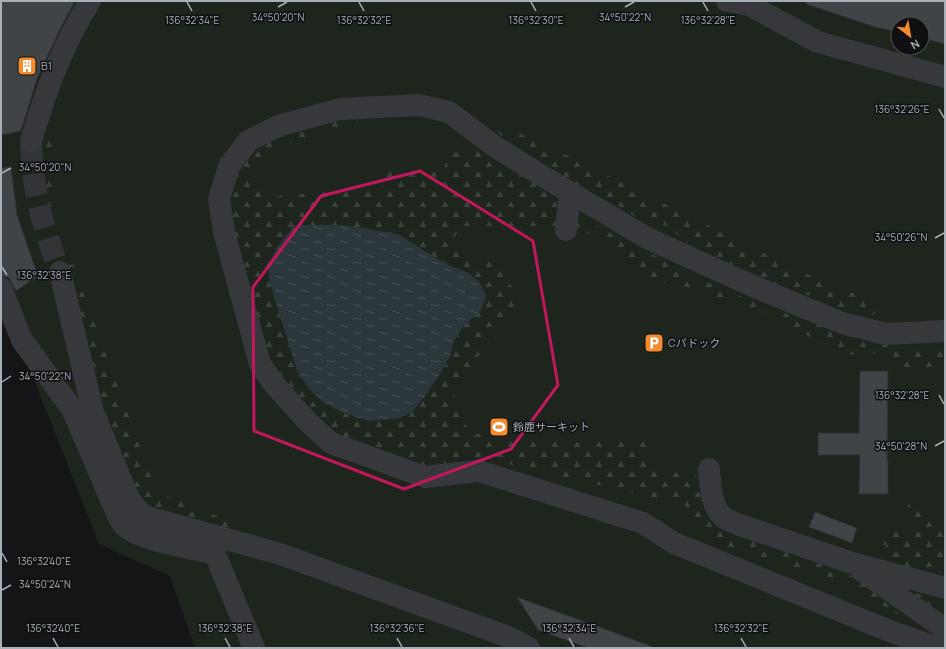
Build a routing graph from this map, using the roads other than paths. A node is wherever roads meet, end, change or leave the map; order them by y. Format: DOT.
graph roads {
  1 [pos="90,1"];
  2 [pos="727,1"];
  3 [pos="945,77"];
  4 [pos="31,141"];
  5 [pos="570,193"];
  6 [pos="566,230"];
  7 [pos="60,272"];
  8 [pos="1,288"];
  9 [pos="945,331"];
  10 [pos="709,469"];
  11 [pos="849,562"];
  12 [pos="945,588"];
  13 [pos="945,629"];
  14 [pos="254,648"];
  15 [pos="529,648"];
  16 [pos="938,648"];
  1 -- 4 [label="lane"];
  2 -- 3 [label="lane"];
  5 -- 6 [label="lane"];
  5 -- 9 [label="lane"];
  5 -- 16 [label="lane"];
  7 -- 15 [label="lane"];
  8 -- 14 [label="lane"];
  10 -- 11 [label="lane"];
  11 -- 12 [label="lane"];
  11 -- 13 [label="lane"];
}
